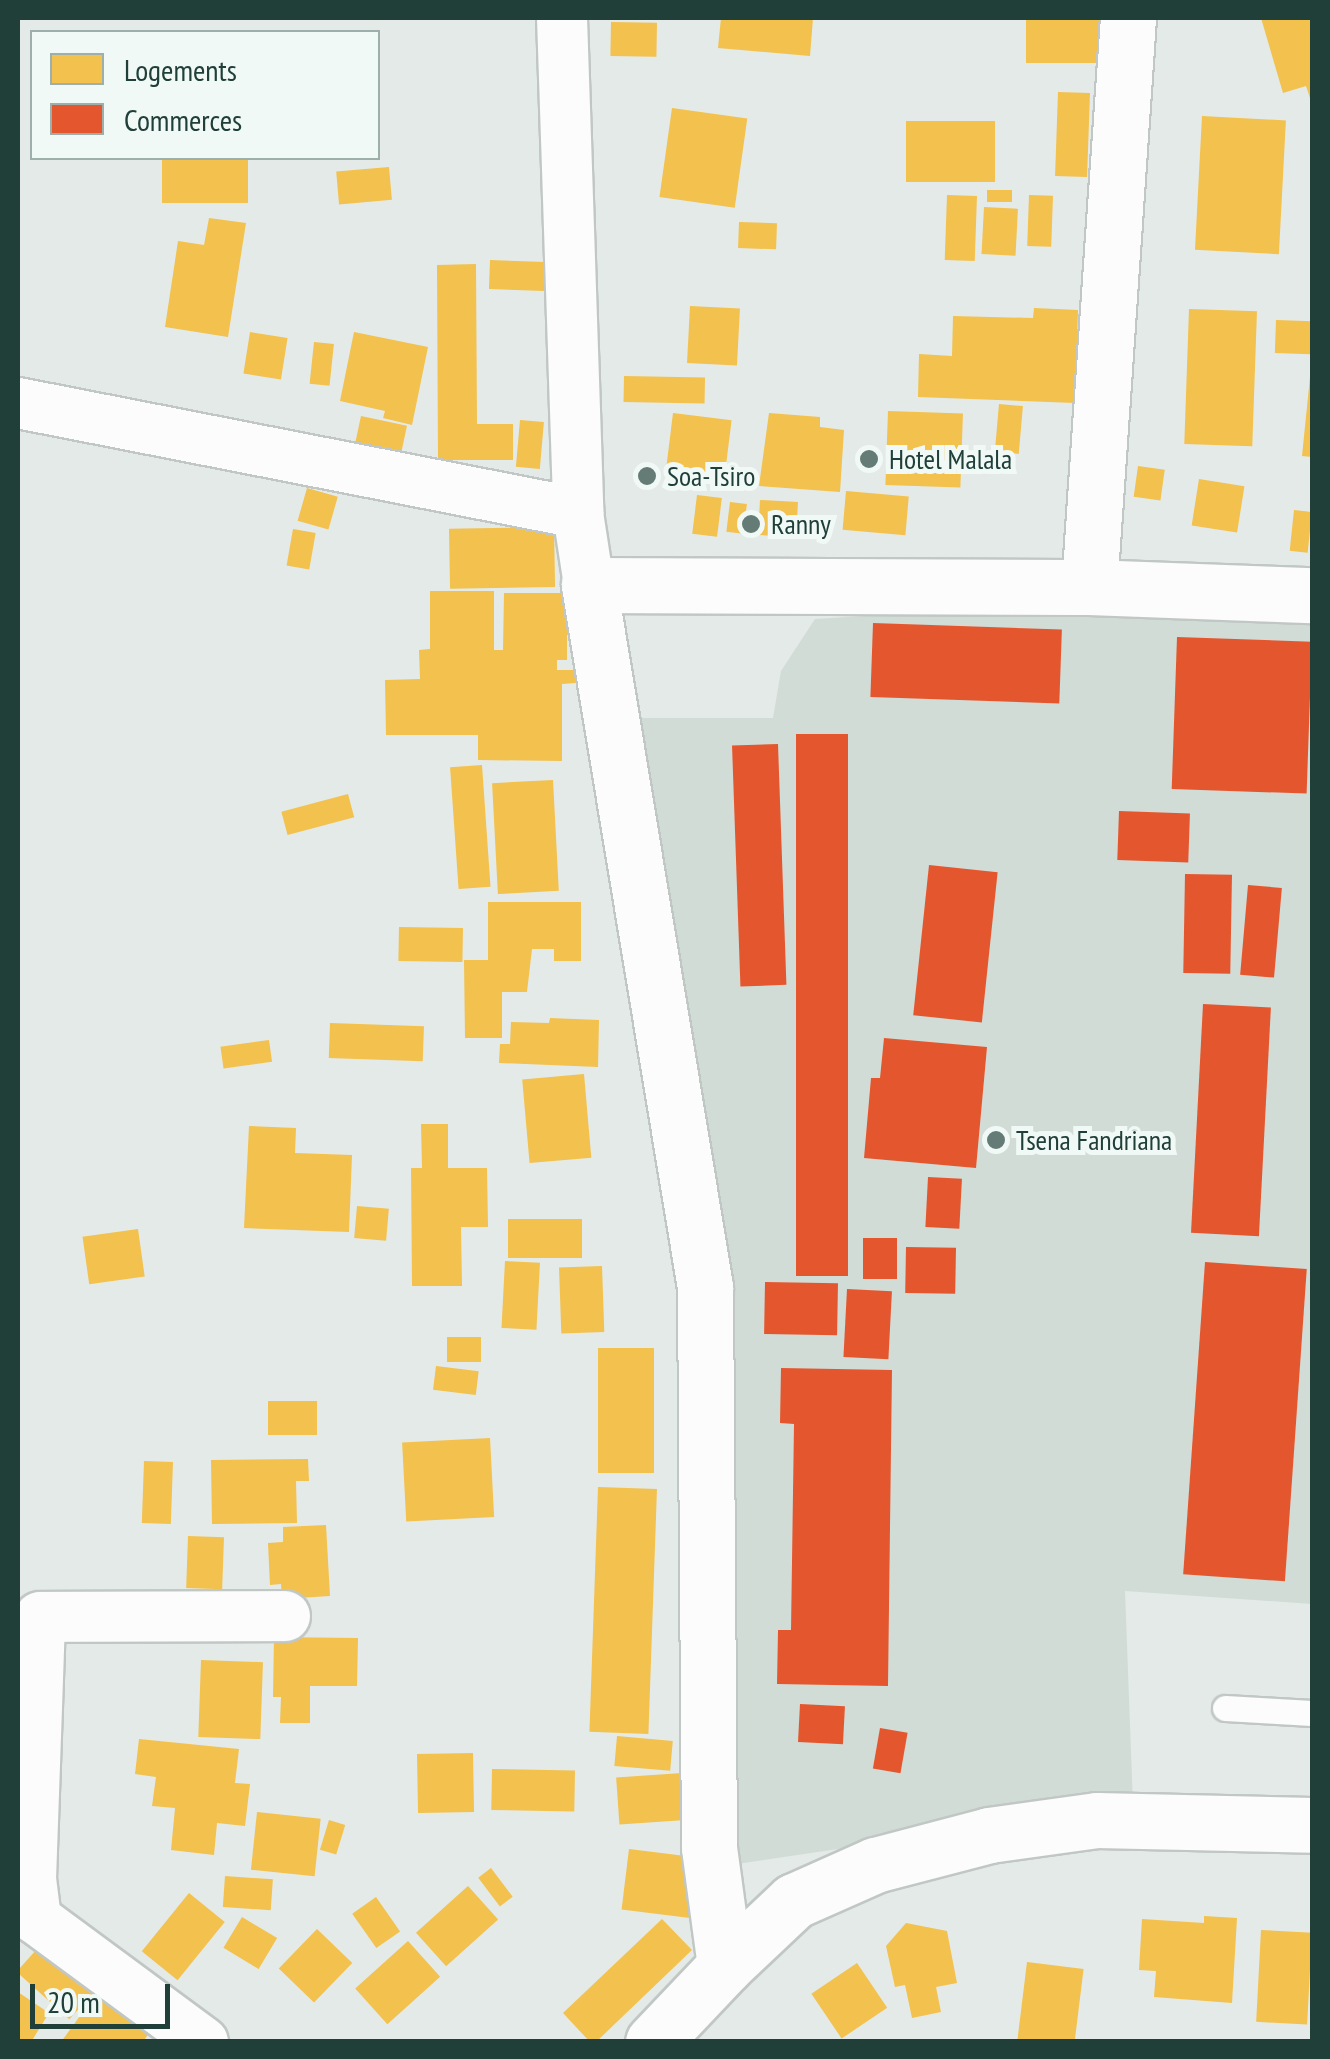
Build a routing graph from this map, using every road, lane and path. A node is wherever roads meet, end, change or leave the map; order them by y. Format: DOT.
graph roads {
  1 [pos="562,18"];
  2 [pos="1128,18"];
  3 [pos="18,403"];
  4 [pos="578,512"];
  5 [pos="589,585"];
  6 [pos="1089,588"];
  7 [pos="1312,595"];
  8 [pos="284,1616"];
  9 [pos="1225,1708"];
  10 [pos="1312,1713"];
  11 [pos="1312,1825"];
  12 [pos="726,1966"];
  13 [pos="203,2042"];
  14 [pos="653,2042"];
  1 -- 4 [label="street"];
  2 -- 6 [label="main road"];
  3 -- 4 [label="street"];
  4 -- 5 [label="street"];
  5 -- 6 [label="main road"];
  5 -- 12 [label="main road"];
  6 -- 7 [label="main road"];
  8 -- 13 [label="street"];
  9 -- 10 [label="lane"];
  11 -- 12 [label="main road"];
  12 -- 14 [label="main road"];
}
